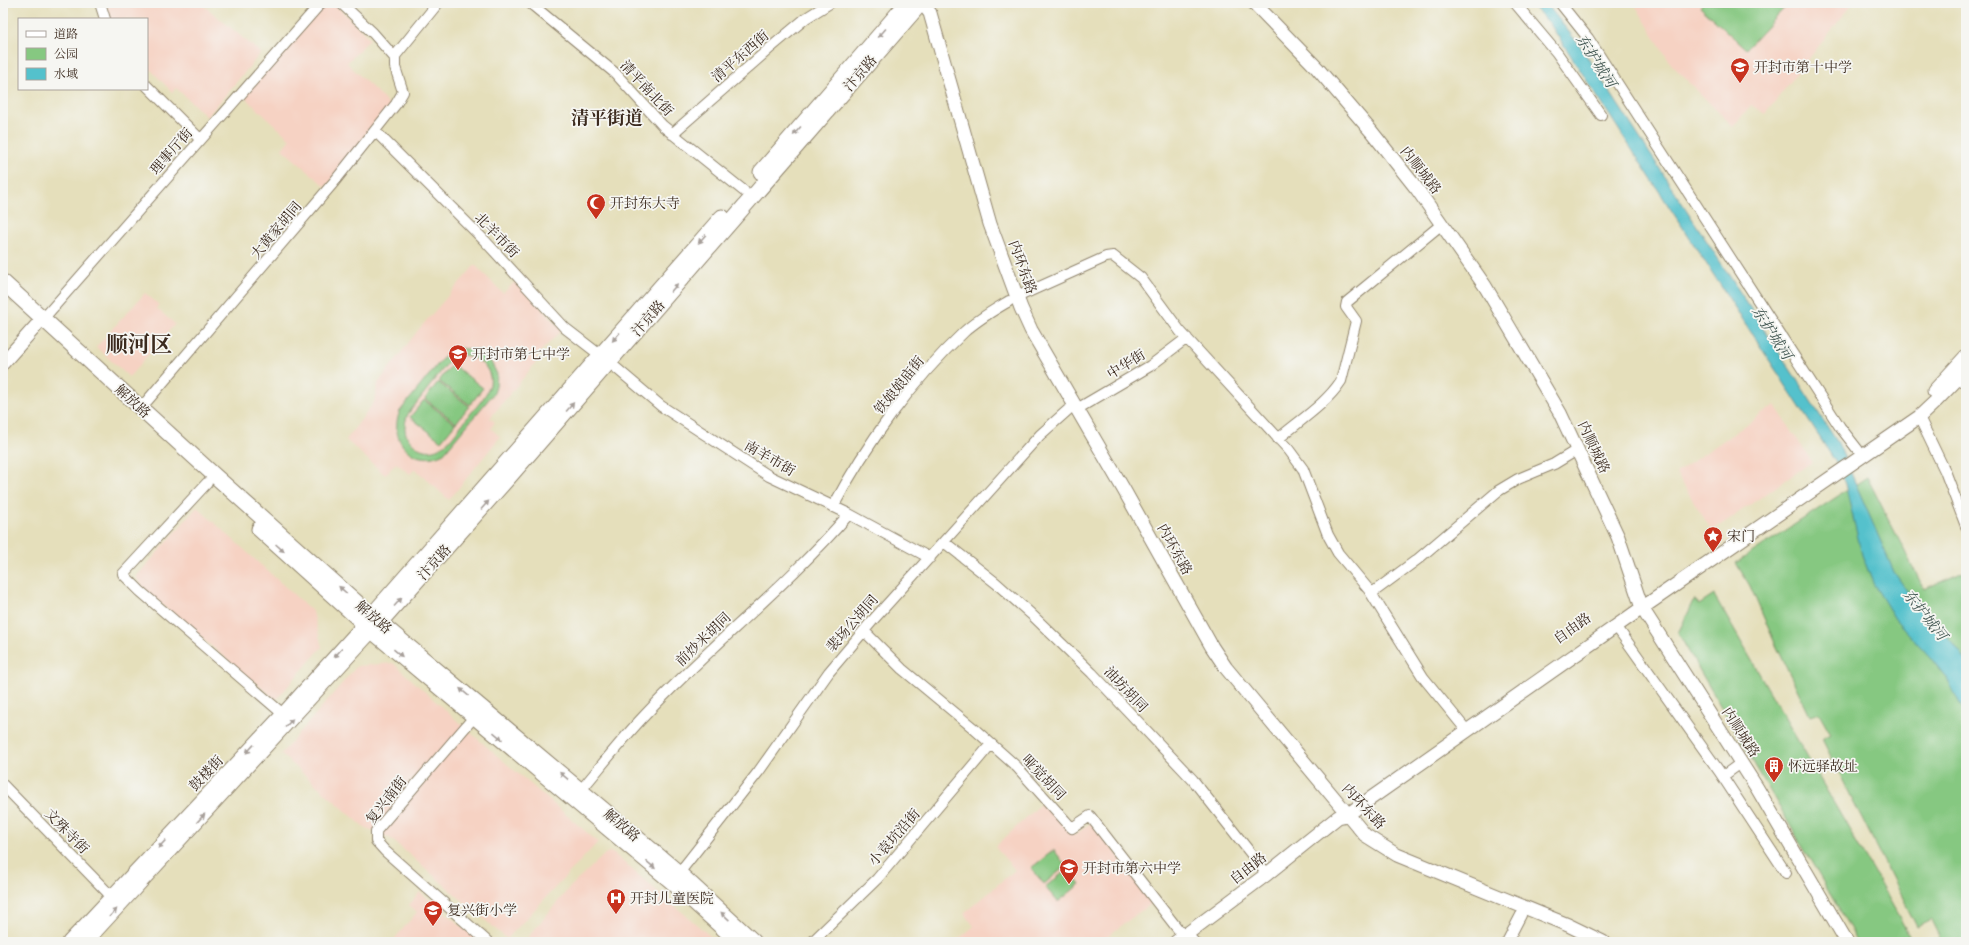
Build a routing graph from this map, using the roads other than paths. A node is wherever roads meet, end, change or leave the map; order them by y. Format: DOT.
graph roads {
  1 [pos="100,3"];
  2 [pos="320,3"];
  3 [pos="341,3"];
  4 [pos="438,3"];
  5 [pos="530,3"];
  6 [pos="830,3"];
  7 [pos="907,3"];
  8 [pos="922,3"];
  9 [pos="1254,3"];
  10 [pos="1516,3"];
  11 [pos="1560,3"];
  12 [pos="105,18"];
  13 [pos="394,58"];
  14 [pos="148,87"];
  15 [pos="1601,115"];
  16 [pos="375,131"];
  17 [pos="672,134"];
  18 [pos="200,139"];
  19 [pos="744,191"];
  20 [pos="1442,224"];
  21 [pos="3,282"];
  22 [pos="3,295"];
  23 [pos="1013,299"];
  24 [pos="39,322"];
  25 [pos="1187,338"];
  26 [pos="1966,356"];
  27 [pos="605,359"];
  28 [pos="3,364"];
  29 [pos="1966,370"];
  30 [pos="142,408"];
  31 [pos="1073,410"];
  32 [pos="1918,417"];
  33 [pos="1278,439"];
  34 [pos="1577,450"];
  35 [pos="1855,454"];
  36 [pos="207,483"];
  37 [pos="834,507"];
  38 [pos="849,514"];
  39 [pos="1966,526"];
  40 [pos="944,542"];
  41 [pos="930,558"];
  42 [pos="1372,593"];
  43 [pos="1641,604"];
  44 [pos="372,623"];
  45 [pos="1616,626"];
  46 [pos="864,631"];
  47 [pos="283,714"];
  48 [pos="474,717"];
  49 [pos="1464,728"];
  50 [pos="991,744"];
  51 [pos="1742,763"];
  52 [pos="1722,776"];
  53 [pos="3,785"];
  54 [pos="581,790"];
  55 [pos="1342,813"];
  56 [pos="680,873"];
  57 [pos="1786,873"];
  58 [pos="1267,874"];
  59 [pos="112,897"];
  60 [pos="1521,915"];
  61 [pos="1185,939"];
  62 [pos="69,942"];
  63 [pos="86,942"];
  64 [pos="488,942"];
  65 [pos="738,942"];
  66 [pos="754,942"];
  67 [pos="812,942"];
  68 [pos="1507,942"];
  69 [pos="1584,942"];
  70 [pos="1603,942"];
  71 [pos="1847,942"];
  1 -- 12 [label="street"];
  2 -- 18 [label="street, 理事厅街"];
  3 -- 13 [label="street"];
  4 -- 13 [label="street"];
  5 -- 17 [label="street, 清平南北街"];
  6 -- 17 [label="street, 清平东西街"];
  7 -- 19 [label="main road, 汴京路, one-way"];
  8 -- 23 [label="street, 内环东路"];
  27 -- 8 [label="main road, 汴京路, one-way"];
  9 -- 20 [label="street, 内顺城路"];
  10 -- 15 [label="street"];
  11 -- 35 [label="street"];
  13 -- 16 [label="street, 大黄家胡同"];
  14 -- 18 [label="street"];
  16 -- 27 [label="street, 北羊市街"];
  16 -- 30 [label="street, 大黄家胡同"];
  17 -- 19 [label="street, 清平南北街"];
  18 -- 24 [label="street, 理事厅街"];
  19 -- 27 [label="main road, 汴京路, one-way"];
  20 -- 33 [label="street"];
  20 -- 34 [label="street, 内顺城路"];
  21 -- 24 [label="main road, 解放路"];
  22 -- 24 [label="main road, 解放路"];
  23 -- 25 [label="street, 铁娘娘庙街"];
  23 -- 31 [label="street, 内环东路"];
  23 -- 37 [label="street, 铁娘娘庙街"];
  24 -- 28 [label="street"];
  24 -- 30 [label="main road, 解放路"];
  24 -- 36 [label="main road, 解放路"];
  25 -- 31 [label="street, 中华街"];
  25 -- 33 [label="street"];
  26 -- 35 [label="street"];
  27 -- 37 [label="street, 南羊市街"];
  27 -- 44 [label="main road, 汴京路"];
  29 -- 32 [label="street"];
  44 -- 30 [label="main road, 解放路, one-way"];
  31 -- 40 [label="street, 裴场公胡同"];
  31 -- 55 [label="street, 内环东路"];
  32 -- 35 [label="street"];
  32 -- 39 [label="street"];
  33 -- 42 [label="street"];
  34 -- 42 [label="street"];
  34 -- 43 [label="street, 内顺城路"];
  35 -- 43 [label="street, 自由路"];
  36 -- 44 [label="main road, 解放路, one-way"];
  36 -- 47 [label="street"];
  37 -- 38 [label="street, 南羊市街"];
  38 -- 41 [label="street, 南羊市街"];
  38 -- 54 [label="street, 前炒米胡同"];
  40 -- 41 [label="street, 裴场公胡同"];
  40 -- 58 [label="street, 油坊胡同"];
  41 -- 46 [label="street, 裴场公胡同"];
  42 -- 49 [label="street"];
  43 -- 45 [label="street, 自由路"];
  43 -- 49 [label="street, 自由路"];
  43 -- 51 [label="street, 内顺城路"];
  44 -- 47 [label="street, 鼓楼街, one-way"];
  44 -- 48 [label="main road, 解放路, one-way"];
  54 -- 44 [label="main road, 解放路, one-way"];
  63 -- 44 [label="street, 鼓楼街, one-way"];
  45 -- 49 [label="street, 自由路"];
  45 -- 52 [label="street"];
  46 -- 50 [label="street, 哑觉胡同"];
  46 -- 56 [label="street, 裴场公胡同"];
  47 -- 59 [label="street, 鼓楼街, one-way"];
  48 -- 64 [label="street, 复兴南街"];
  48 -- 65 [label="main road, 解放路, one-way"];
  49 -- 55 [label="street, 自由路"];
  50 -- 61 [label="street, 哑觉胡同"];
  50 -- 67 [label="street, 小袁坑沿街"];
  51 -- 52 [label="street"];
  51 -- 71 [label="street, 内顺城路"];
  52 -- 57 [label="street"];
  53 -- 59 [label="street, 文殊寺街"];
  54 -- 56 [label="main road, 解放路"];
  55 -- 58 [label="street, 自由路"];
  55 -- 60 [label="street, 内环东路"];
  55 -- 70 [label="street, 内环东路"];
  66 -- 56 [label="main road, 解放路, one-way"];
  58 -- 61 [label="street, 自由路"];
  59 -- 62 [label="street, 鼓楼街"];
  60 -- 68 [label="street"];
  60 -- 69 [label="street, 内环东路"];
}
